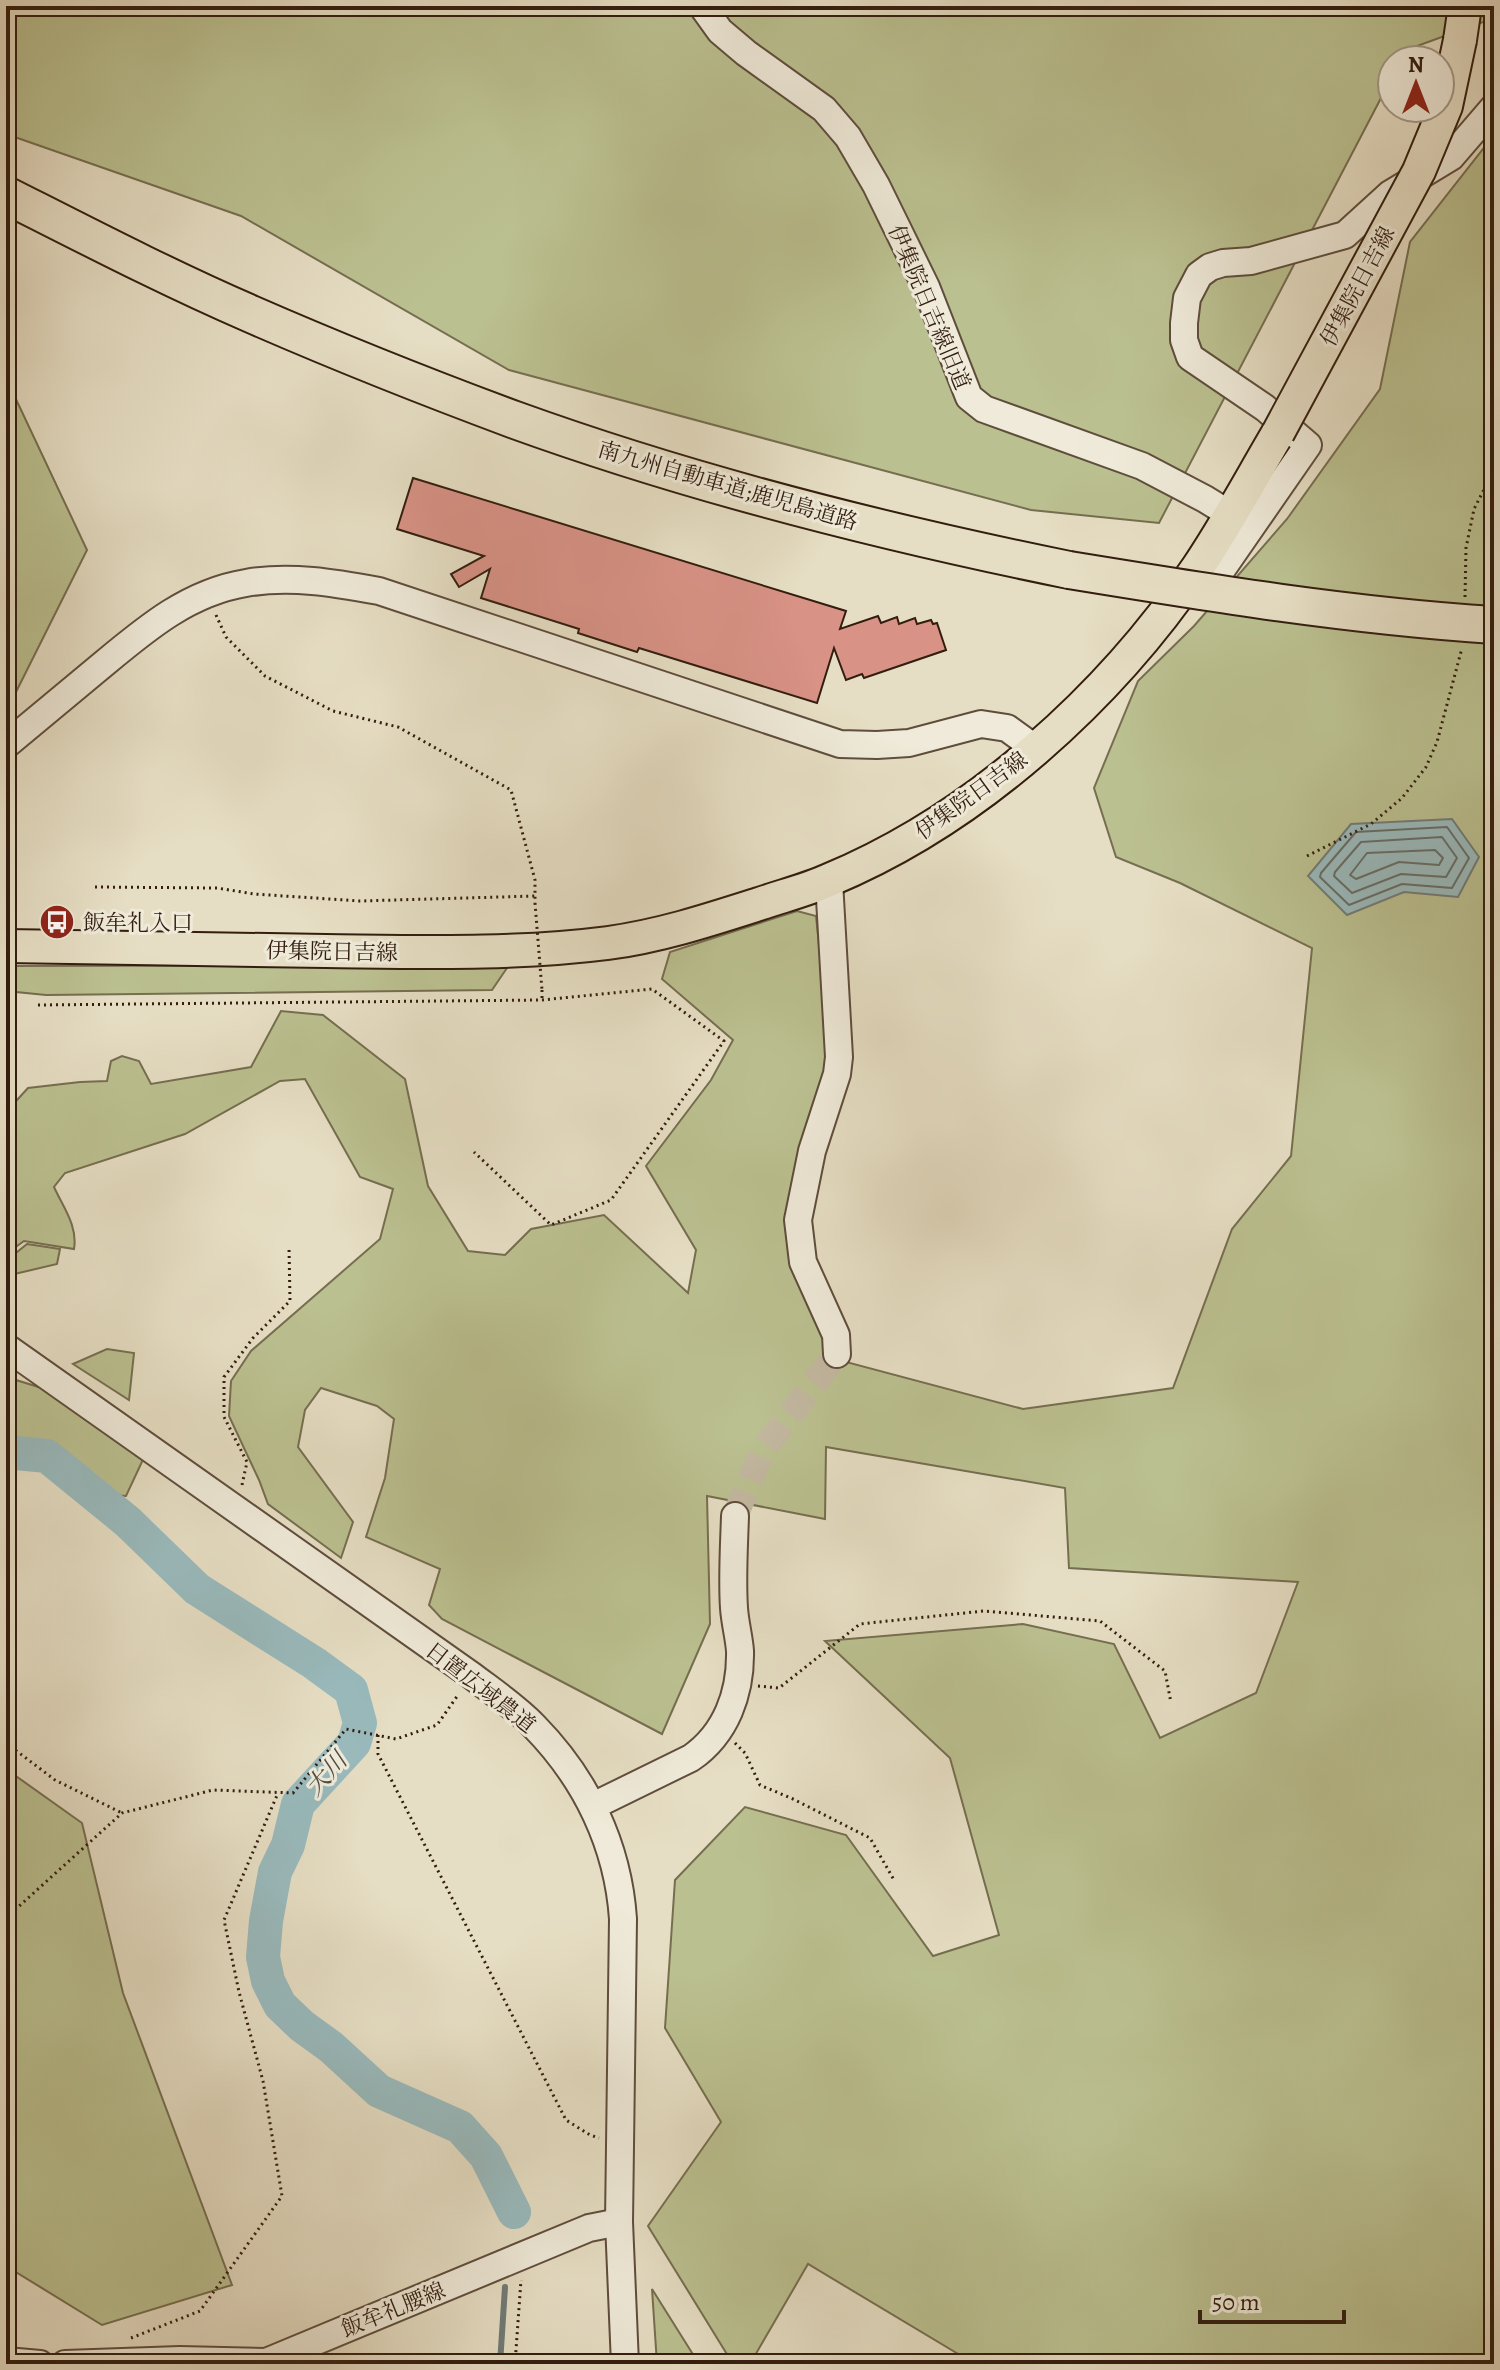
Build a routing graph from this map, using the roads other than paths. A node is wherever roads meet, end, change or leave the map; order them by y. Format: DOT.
graph roads {
  1 [pos="702,6"];
  2 [pos="1465,6"];
  3 [pos="1494,107"];
  4 [pos="6,195"];
  5 [pos="1231,515"];
  6 [pos="1197,568"];
  7 [pos="1475,624"];
  8 [pos="6,745"];
  9 [pos="1036,749"];
  10 [pos="829,881"];
  11 [pos="6,946"];
  12 [pos="6,1347"];
  13 [pos="837,1354"];
  14 [pos="735,1516"];
  15 [pos="593,1806"];
  16 [pos="619,2222"];
  17 [pos="6,2361"];
  18 [pos="40,2364"];
  19 [pos="65,2364"];
  20 [pos="625,2364"];
  1 -- 5 [label="street, 伊集院日吉線旧道"];
  2 -- 5 [label="main road, 伊集院日吉線, bridge"];
  3 -- 6 [label="street"];
  4 -- 7 [label="highway, 南九州自動車道;鹿児島道路, bridge"];
  5 -- 6 [label="main road, 伊集院日吉線"];
  6 -- 9 [label="main road, 伊集院日吉線"];
  8 -- 9 [label="street"];
  9 -- 10 [label="main road, 伊集院日吉線"];
  10 -- 11 [label="main road, 伊集院日吉線"];
  10 -- 13 [label="street"];
  12 -- 15 [label="street, 日置広域農道"];
  14 -- 15 [label="street"];
  15 -- 16 [label="street, 日置広域農道"];
  16 -- 19 [label="street, 飯牟礼腰線"];
  16 -- 20 [label="street, 日置広域農道"];
  17 -- 18 [label="street"];
}
